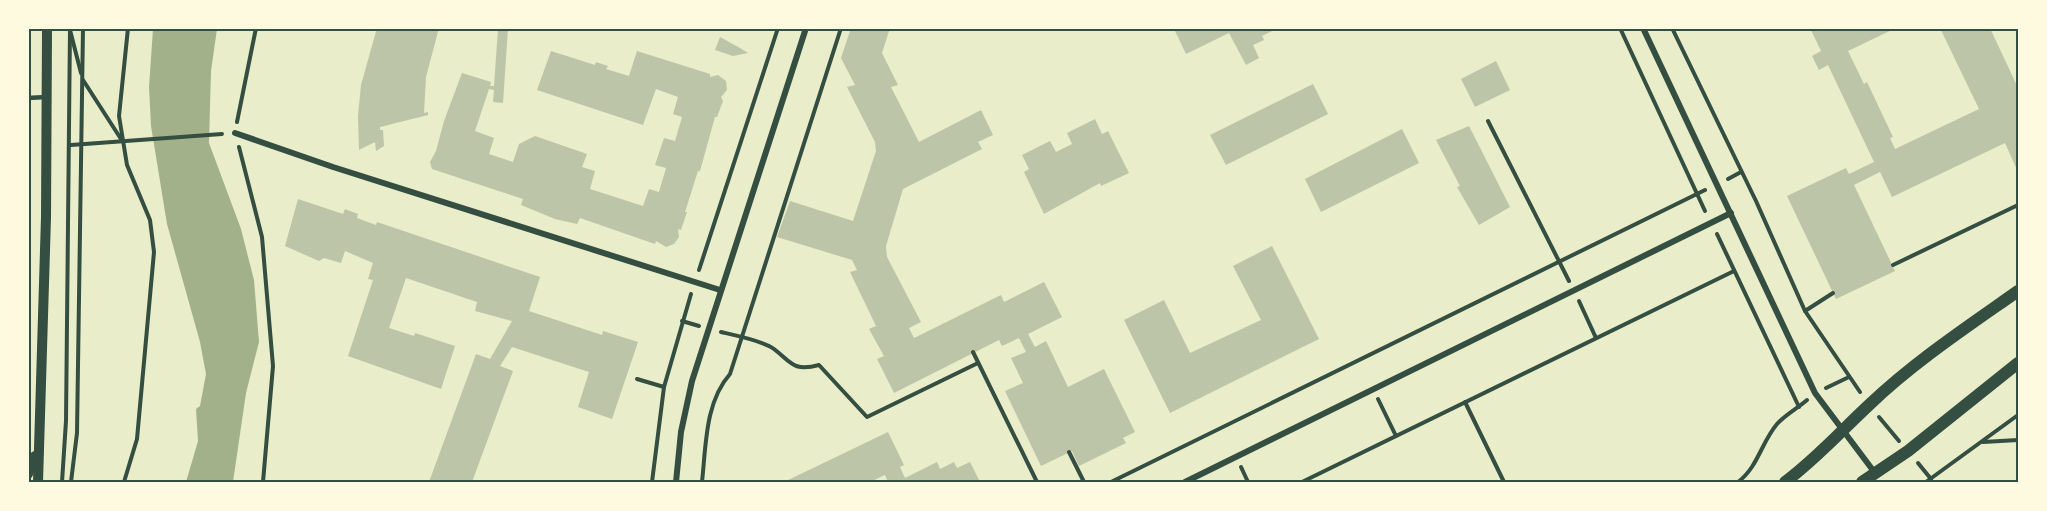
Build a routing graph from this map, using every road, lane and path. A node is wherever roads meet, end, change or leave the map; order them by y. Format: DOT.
graph roads {
  1 [pos="47,28"];
  2 [pos="83,28"];
  3 [pos="128,28"];
  4 [pos="256,28"];
  5 [pos="778,28"];
  6 [pos="806,28"];
  7 [pos="841,28"];
  8 [pos="1643,28"];
  9 [pos="1672,28"];
  10 [pos="69,29"];
  11 [pos="82,80"];
  12 [pos="46,97"];
  13 [pos="28,98"];
  14 [pos="1488,121"];
  15 [pos="235,133"];
  16 [pos="217,134"];
  17 [pos="122,140"];
  18 [pos="81,144"];
  19 [pos="71,145"];
  20 [pos="1741,172"];
  21 [pos="1717,185"];
  22 [pos="2019,205"];
  23 [pos="1731,213"];
  24 [pos="1559,262"];
  25 [pos="1893,265"];
  26 [pos="1734,271"];
  27 [pos="695,282"];
  28 [pos="720,290"];
  29 [pos="1574,291"];
  30 [pos="2019,291"];
  31 [pos="1833,293"];
  32 [pos="1805,311"];
  33 [pos="742,337"];
  34 [pos="1596,338"];
  35 [pos="973,352"];
  36 [pos="978,363"];
  37 [pos="2019,363"];
  38 [pos="637,379"];
  39 [pos="664,387"];
  40 [pos="1373,390"];
  41 [pos="1465,402"];
  42 [pos="1869,404"];
  43 [pos="1799,407"];
  44 [pos="2019,415"];
  45 [pos="1844,430"];
  46 [pos="1396,436"];
  47 [pos="2019,440"];
  48 [pos="1982,442"];
  49 [pos="38,447"];
  50 [pos="1908,451"];
  51 [pos="1069,452"];
  52 [pos="1875,473"];
  53 [pos="28,474"];
  54 [pos="652,474"];
  55 [pos="1931,479"];
  56 [pos="38,483"];
  57 [pos="62,483"];
  58 [pos="71,483"];
  59 [pos="124,483"];
  60 [pos="262,483"];
  61 [pos="647,483"];
  62 [pos="652,483"];
  63 [pos="676,483"];
  64 [pos="702,483"];
  65 [pos="1037,483"];
  66 [pos="1084,483"];
  67 [pos="1111,483"];
  68 [pos="1185,483"];
  69 [pos="1302,483"];
  70 [pos="1504,483"];
  71 [pos="1738,483"];
  72 [pos="1785,483"];
  73 [pos="1862,483"];
  74 [pos="1926,483"];
  1 -- 12 [label="street"];
  2 -- 11 [label="path"];
  3 -- 17 [label="path"];
  4 -- 15 [label="path"];
  5 -- 27 [label="path"];
  6 -- 28 [label="street"];
  7 -- 33 [label="path"];
  8 -- 21 [label="street"];
  9 -- 20 [label="path"];
  10 -- 11 [label="path"];
  10 -- 19 [label="path"];
  11 -- 17 [label="path"];
  11 -- 18 [label="path"];
  12 -- 13 [label="lane"];
  12 -- 49 [label="street"];
  14 -- 24 [label="path"];
  15 -- 27 [label="street"];
  15 -- 60 [label="path"];
  16 -- 17 [label="path"];
  17 -- 18 [label="path"];
  17 -- 59 [label="path"];
  18 -- 19 [label="path"];
  18 -- 58 [label="path"];
  19 -- 57 [label="path"];
  20 -- 21 [label="path"];
  20 -- 32 [label="path"];
  21 -- 23 [label="street"];
  21 -- 24 [label="path"];
  22 -- 25 [label="path"];
  23 -- 29 [label="street"];
  23 -- 45 [label="street"];
  24 -- 29 [label="path"];
  24 -- 67 [label="path"];
  26 -- 34 [label="path"];
  27 -- 28 [label="street"];
  27 -- 39 [label="path"];
  28 -- 63 [label="street"];
  29 -- 34 [label="path"];
  29 -- 40 [label="street"];
  30 -- 42 [label="main road"];
  31 -- 32 [label="path"];
  32 -- 42 [label="path"];
  33 -- 36 [label="path"];
  33 -- 64 [label="path"];
  34 -- 41 [label="path"];
  35 -- 36 [label="path"];
  36 -- 65 [label="path"];
  37 -- 50 [label="main road"];
  38 -- 39 [label="path"];
  39 -- 54 [label="path"];
  40 -- 46 [label="path"];
  40 -- 68 [label="street"];
  41 -- 46 [label="path"];
  41 -- 70 [label="path"];
  42 -- 45 [label="main road"];
  42 -- 50 [label="path"];
  43 -- 71 [label="path"];
  44 -- 48 [label="path"];
  45 -- 52 [label="street"];
  45 -- 72 [label="main road"];
  46 -- 69 [label="path"];
  47 -- 48 [label="path"];
  48 -- 55 [label="path"];
  49 -- 53 [label="street"];
  49 -- 56 [label="street"];
  50 -- 52 [label="main road"];
  50 -- 55 [label="path"];
  51 -- 66 [label="path"];
  52 -- 73 [label="main road"];
  54 -- 61 [label="path"];
  54 -- 62 [label="path"];
  55 -- 74 [label="path"];
}
